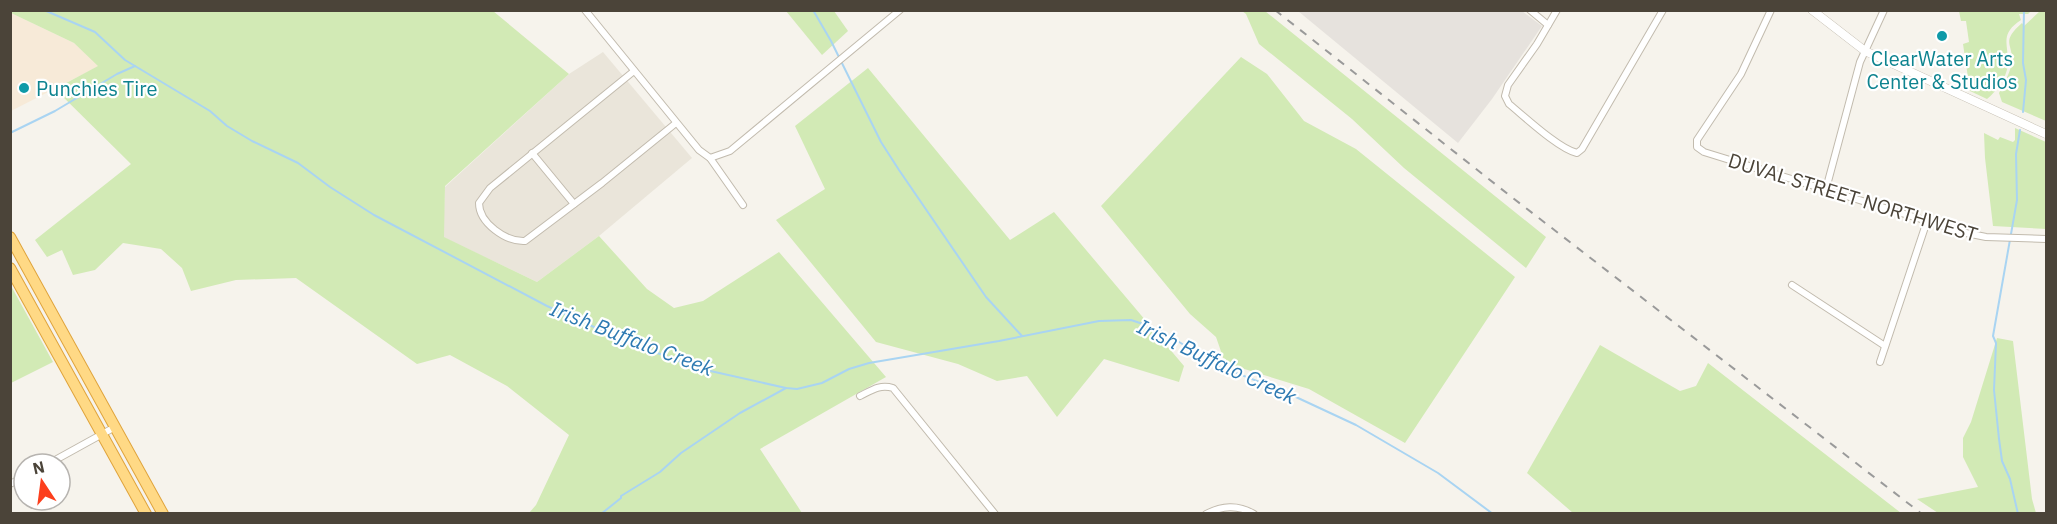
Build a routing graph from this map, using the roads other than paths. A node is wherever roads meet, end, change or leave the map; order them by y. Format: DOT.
graph roads {
  1 [pos="585,10"];
  2 [pos="900,10"];
  3 [pos="1530,10"];
  4 [pos="1557,10"];
  5 [pos="1663,10"];
  6 [pos="1771,10"];
  7 [pos="1812,10"];
  8 [pos="1884,10"];
  9 [pos="1548,25"];
  10 [pos="1865,51"];
  11 [pos="634,71"];
  12 [pos="676,123"];
  13 [pos="2046,134"];
  14 [pos="532,153"];
  15 [pos="710,158"];
  16 [pos="1826,189"];
  17 [pos="574,204"];
  18 [pos="743,205"];
  19 [pos="1927,221"];
  20 [pos="10,237"];
  21 [pos="2046,239"];
  22 [pos="10,268"];
  23 [pos="1792,285"];
  24 [pos="1885,346"];
  25 [pos="1880,362"];
  26 [pos="860,396"];
  27 [pos="116,427"];
  28 [pos="102,434"];
  29 [pos="70,452"];
  30 [pos="146,513"];
  31 [pos="163,513"];
  32 [pos="995,513"];
  33 [pos="1206,513"];
  34 [pos="1254,513"];
  1 -- 11 [label="street"];
  2 -- 15 [label="street"];
  3 -- 9 [label="street"];
  4 -- 9 [label="street"];
  5 -- 9 [label="street"];
  6 -- 16 [label="street, DUVAL STREET NORTHWEST"];
  7 -- 10 [label="street"];
  8 -- 10 [label="street"];
  10 -- 13 [label="street"];
  10 -- 16 [label="street"];
  11 -- 12 [label="street"];
  11 -- 14 [label="street"];
  12 -- 15 [label="street"];
  12 -- 17 [label="street"];
  14 -- 17 [label="street"];
  14 -- 17 [label="street"];
  15 -- 18 [label="street"];
  16 -- 19 [label="street, DUVAL STREET NORTHWEST"];
  19 -- 21 [label="street, DUVAL STREET NORTHWEST"];
  19 -- 24 [label="street"];
  20 -- 27 [label="highway"];
  22 -- 28 [label="highway"];
  23 -- 24 [label="street"];
  24 -- 25 [label="street"];
  26 -- 32 [label="street"];
  27 -- 28 [label="street"];
  27 -- 31 [label="highway"];
  28 -- 29 [label="street"];
  28 -- 30 [label="highway"];
  33 -- 34 [label="street"];
}
